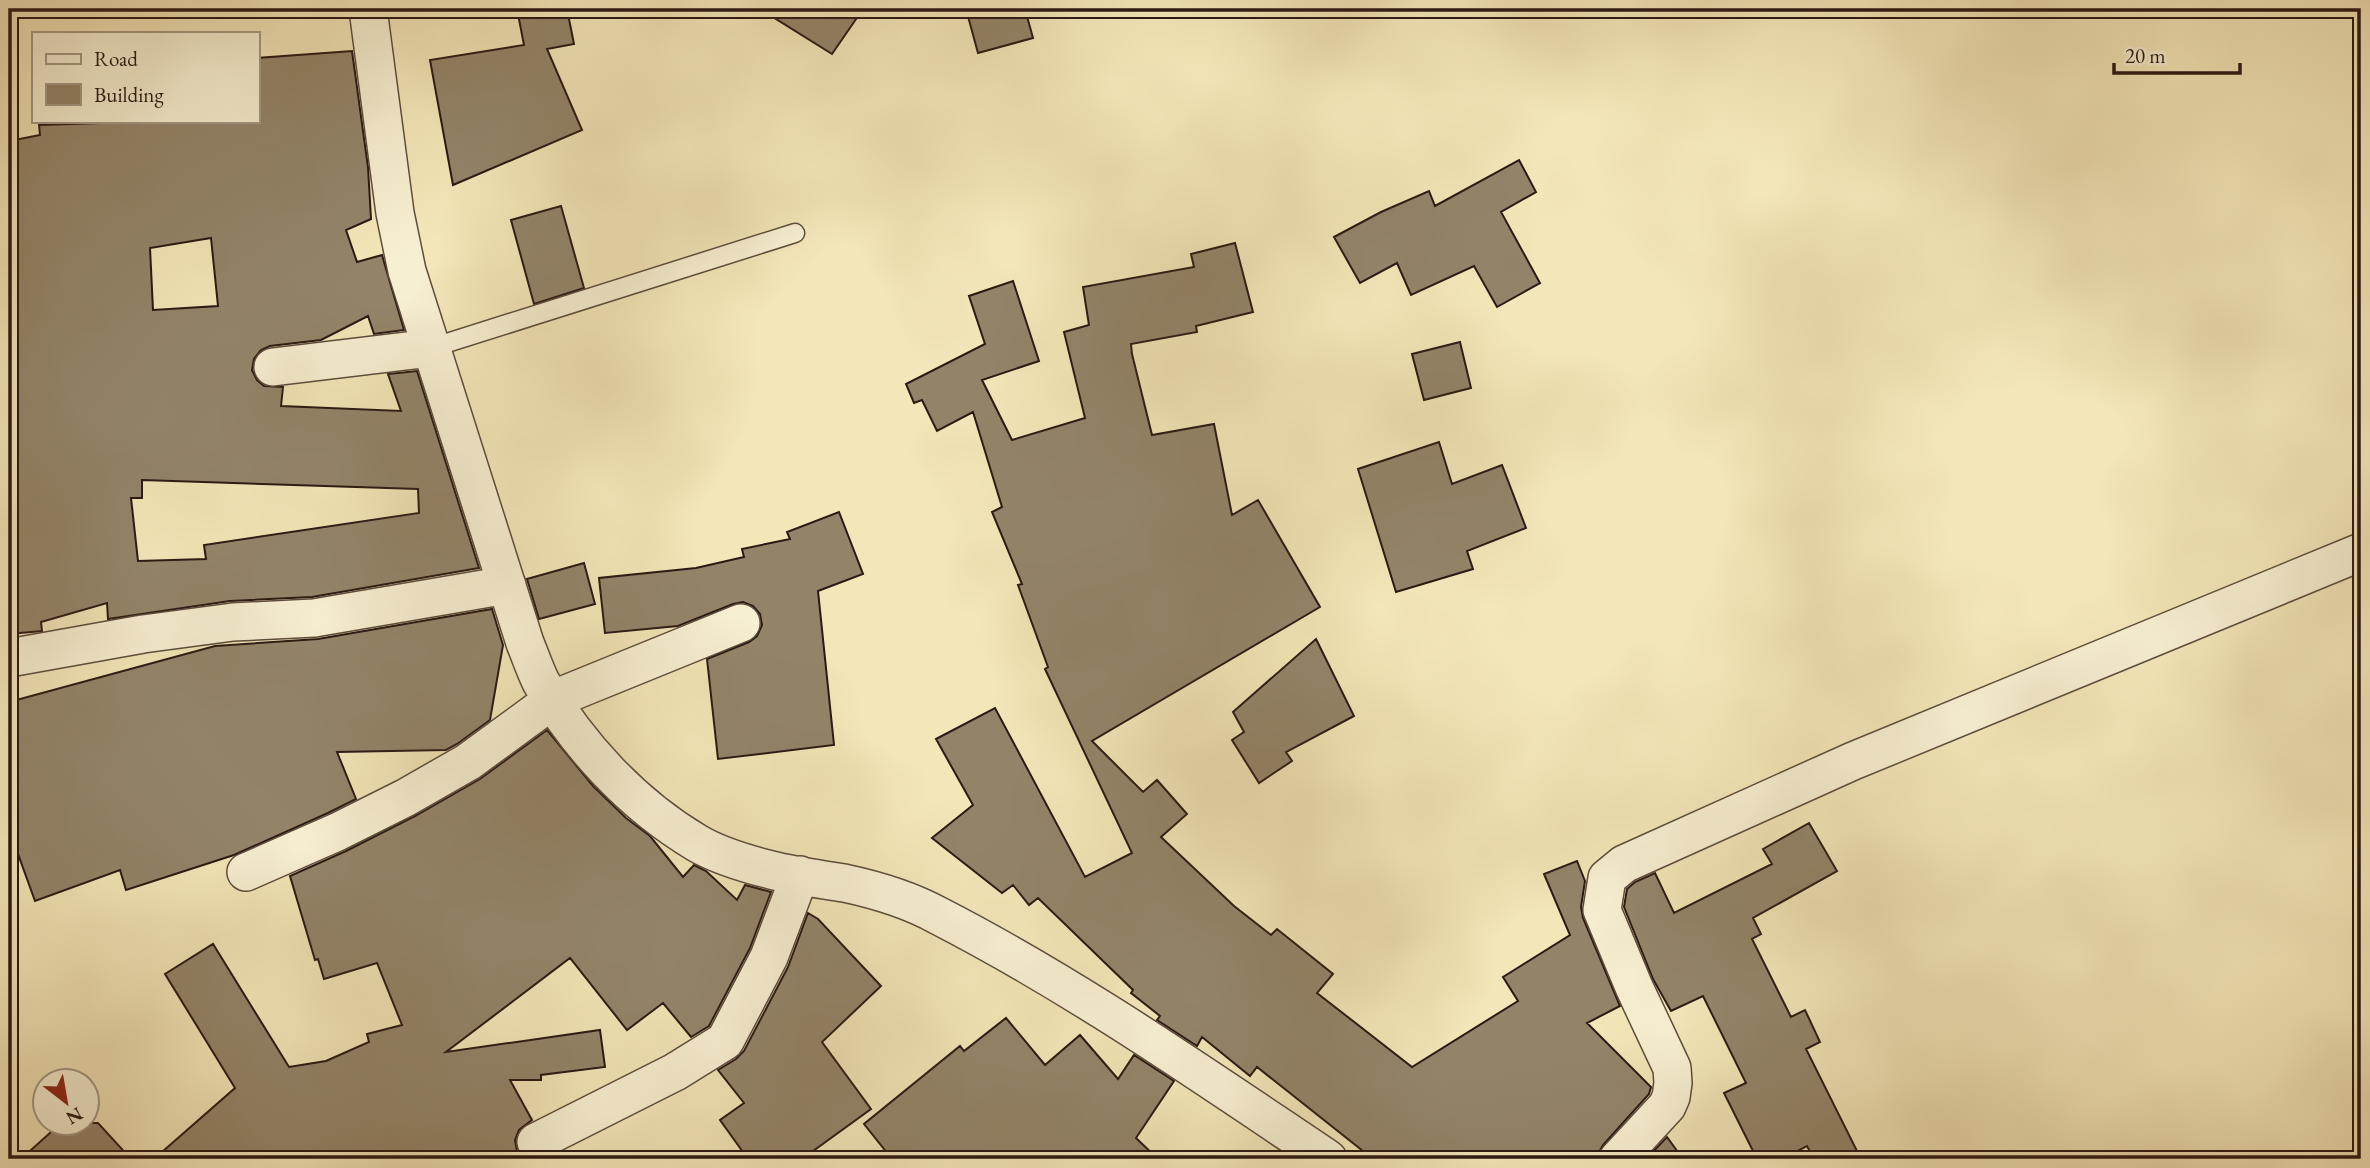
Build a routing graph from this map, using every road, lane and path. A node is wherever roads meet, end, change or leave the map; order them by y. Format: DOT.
graph roads {
  1 [pos="368,9"];
  2 [pos="795,233"];
  3 [pos="431,348"];
  4 [pos="273,366"];
  5 [pos="2361,552"];
  6 [pos="507,585"];
  7 [pos="741,623"];
  8 [pos="9,658"];
  9 [pos="554,699"];
  10 [pos="246,872"];
  11 [pos="800,875"];
  12 [pos="536,1142"];
  13 [pos="1328,1159"];
  14 [pos="1618,1159"];
  1 -- 3 [label="street"];
  2 -- 3 [label="lane"];
  3 -- 4 [label="street"];
  3 -- 6 [label="street"];
  5 -- 14 [label="street"];
  6 -- 8 [label="street"];
  6 -- 9 [label="street"];
  7 -- 9 [label="street"];
  9 -- 10 [label="street"];
  9 -- 11 [label="street"];
  11 -- 12 [label="street"];
  11 -- 13 [label="street"];
}
